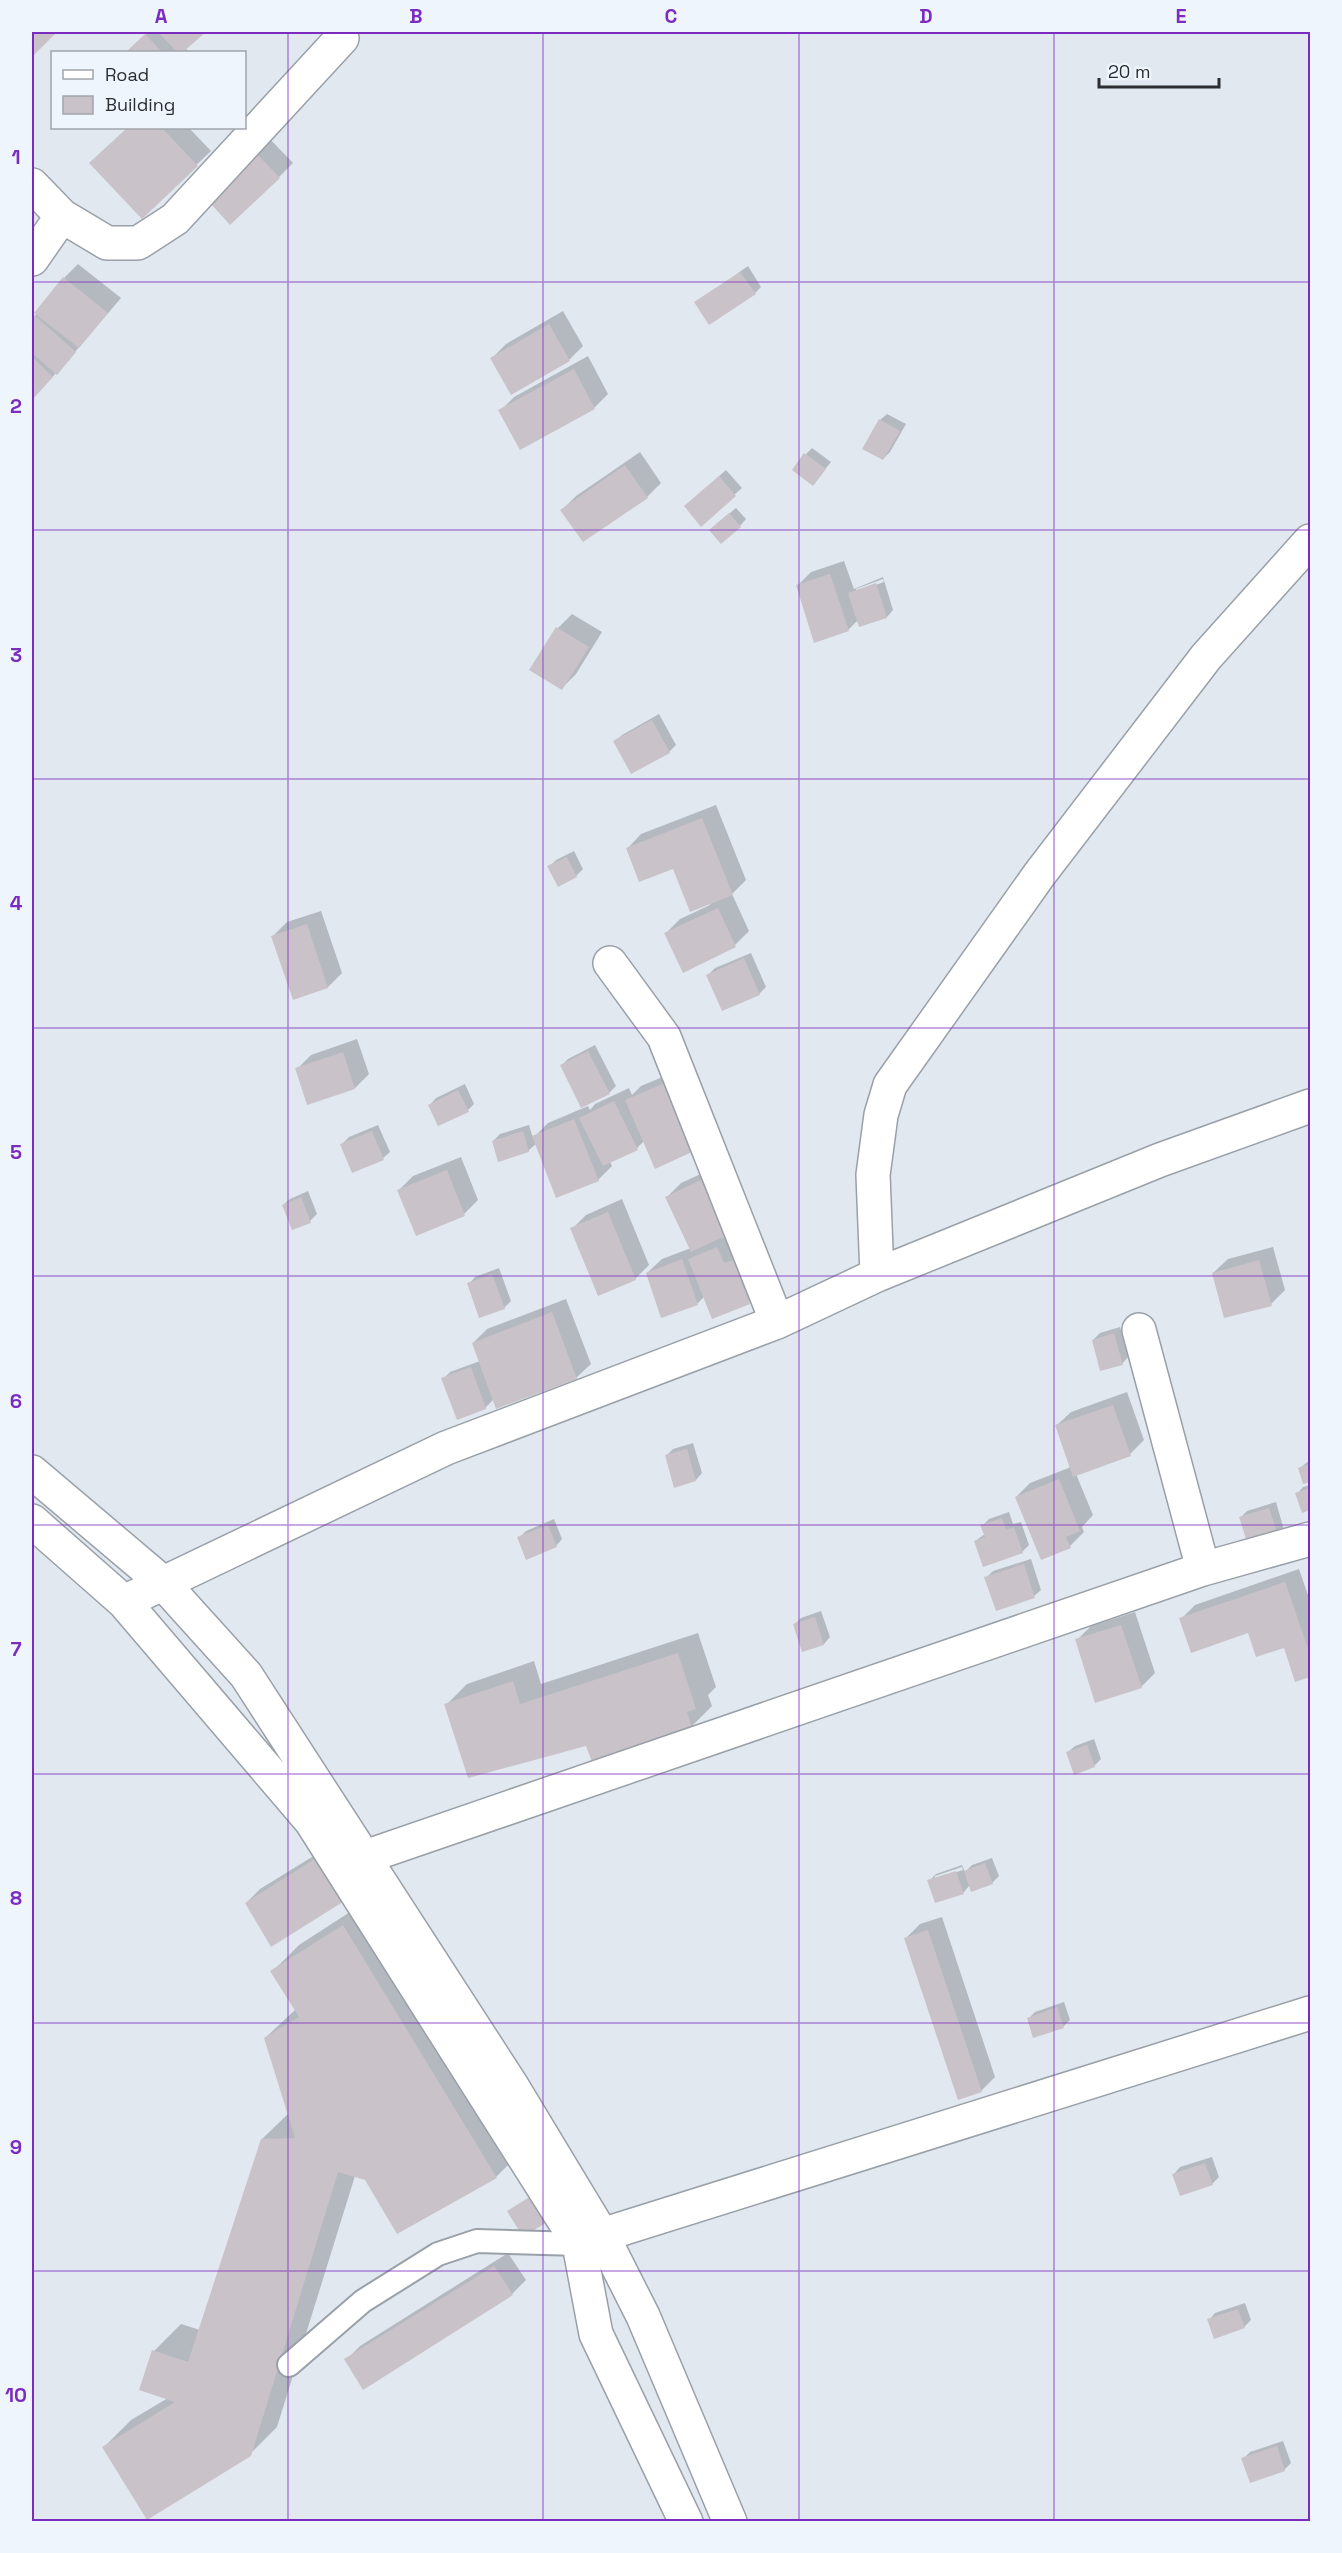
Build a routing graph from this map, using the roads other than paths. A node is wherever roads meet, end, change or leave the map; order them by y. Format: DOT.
graph roads {
  1 [pos="342,38"];
  2 [pos="32,185"];
  3 [pos="62,216"];
  4 [pos="32,259"];
  5 [pos="1311,541"];
  6 [pos="610,963"];
  7 [pos="1311,1106"];
  8 [pos="877,1275"];
  9 [pos="777,1322"];
  10 [pos="1138,1330"];
  11 [pos="32,1472"];
  12 [pos="32,1521"];
  13 [pos="1311,1539"];
  14 [pos="1203,1569"];
  15 [pos="162,1582"];
  16 [pos="124,1602"];
  17 [pos="365,1857"];
  18 [pos="1311,2013"];
  19 [pos="591,2239"];
  20 [pos="289,2365"];
  21 [pos="686,2522"];
  22 [pos="730,2522"];
  1 -- 3 [label="street"];
  2 -- 3 [label="street"];
  3 -- 4 [label="street"];
  5 -- 8 [label="street"];
  6 -- 9 [label="street"];
  7 -- 8 [label="street"];
  8 -- 9 [label="street"];
  9 -- 15 [label="street"];
  10 -- 14 [label="street"];
  11 -- 15 [label="street"];
  12 -- 16 [label="street"];
  13 -- 14 [label="street"];
  14 -- 17 [label="street"];
  15 -- 16 [label="street"];
  15 -- 17 [label="street"];
  16 -- 19 [label="street"];
  17 -- 19 [label="street"];
  18 -- 19 [label="street"];
  19 -- 20 [label="lane"];
  19 -- 21 [label="street"];
  19 -- 22 [label="street"];
}
